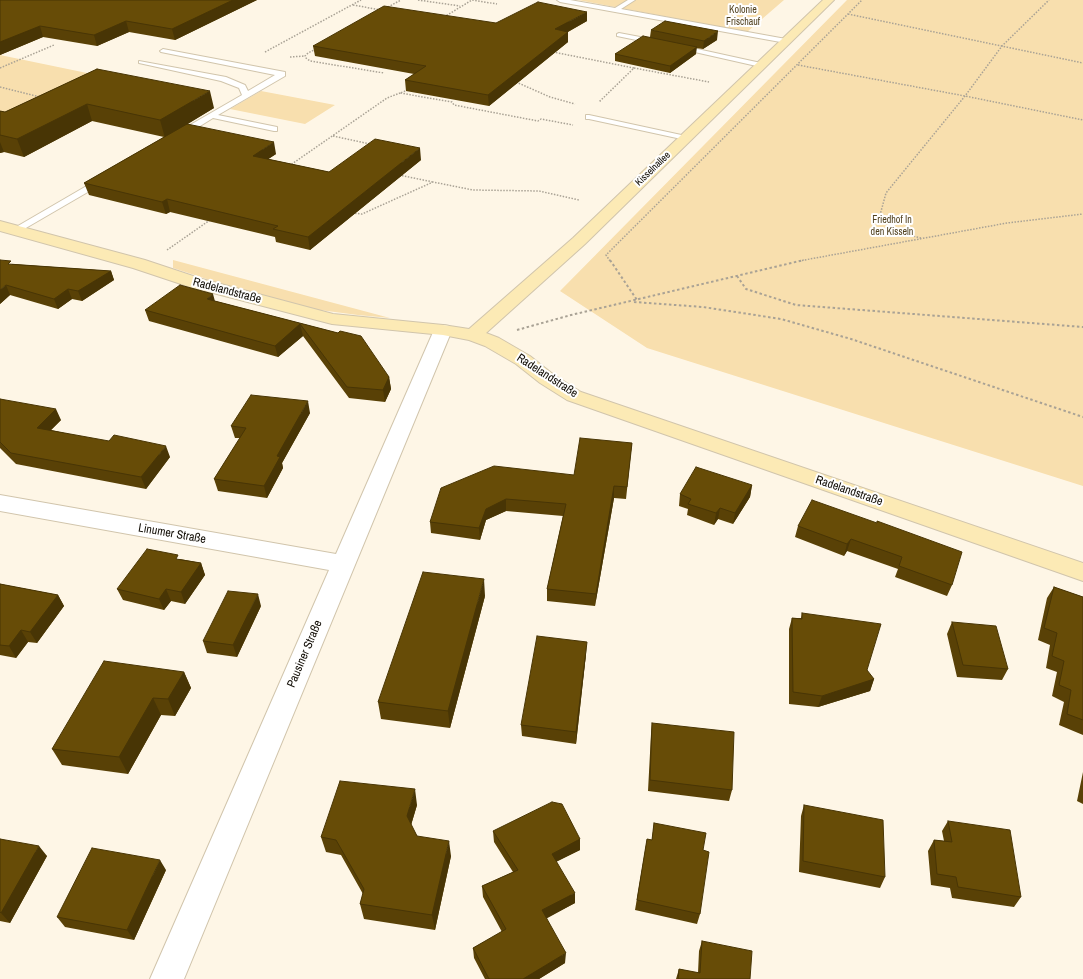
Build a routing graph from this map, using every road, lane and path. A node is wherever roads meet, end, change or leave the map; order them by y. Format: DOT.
graph roads {
  1 [pos="361,0"];
  2 [pos="401,0"];
  3 [pos="418,0"];
  4 [pos="560,0"];
  5 [pos="632,0"];
  6 [pos="829,0"];
  7 [pos="862,0"];
  8 [pos="1049,0"];
  9 [pos="497,4"];
  10 [pos="352,5"];
  11 [pos="461,7"];
  12 [pos="384,10"];
  13 [pos="616,10"];
  14 [pos="381,12"];
  15 [pos="848,14"];
  16 [pos="444,17"];
  17 [pos="619,35"];
  18 [pos="786,41"];
  19 [pos="665,44"];
  20 [pos="54,45"];
  21 [pos="321,46"];
  22 [pos="673,46"];
  23 [pos="1002,46"];
  24 [pos="163,51"];
  25 [pos="552,52"];
  26 [pos="272,54"];
  27 [pos="287,56"];
  28 [pos="305,56"];
  29 [pos="141,62"];
  30 [pos="1083,62"];
  31 [pos="761,65"];
  32 [pos="798,65"];
  33 [pos="0,68"];
  34 [pos="634,68"];
  35 [pos="384,73"];
  36 [pos="511,81"];
  37 [pos="709,82"];
  38 [pos="0,87"];
  39 [pos="413,88"];
  40 [pos="400,93"];
  41 [pos="246,95"];
  42 [pos="965,96"];
  43 [pos="43,98"];
  44 [pos="598,104"];
  45 [pos="579,105"];
  46 [pos="212,116"];
  47 [pos="589,117"];
  48 [pos="1083,120"];
  49 [pos="573,125"];
  50 [pos="274,130"];
  51 [pos="333,136"];
  52 [pos="686,138"];
  53 [pos="171,140"];
  54 [pos="374,145"];
  55 [pos="287,167"];
  56 [pos="398,174"];
  57 [pos="110,176"];
  58 [pos="433,182"];
  59 [pos="579,200"];
  60 [pos="347,213"];
  61 [pos="1083,214"];
  62 [pos="215,216"];
  63 [pos="0,226"];
  64 [pos="16,230"];
  65 [pos="924,239"];
  66 [pos="163,252"];
  67 [pos="736,276"];
  68 [pos="637,300"];
  69 [pos="630,301"];
  70 [pos="1083,327"];
  71 [pos="443,330"];
  72 [pos="511,331"];
  73 [pos="473,335"];
  74 [pos="1083,417"];
  75 [pos="0,503"];
  76 [pos="344,564"];
  77 [pos="1083,572"];
  78 [pos="167,979"];
  1 -- 10 [label="path"];
  2 -- 12 [label="path"];
  3 -- 11 [label="path"];
  4 -- 13 [label="lane"];
  5 -- 13 [label="lane"];
  6 -- 18 [label="street, Kisselnallee"];
  7 -- 15 [label="path"];
  8 -- 23 [label="path"];
  9 -- 11 [label="path"];
  10 -- 12 [label="path"];
  10 -- 26 [label="path"];
  11 -- 16 [label="path"];
  12 -- 14 [label="path"];
  13 -- 18 [label="lane"];
  15 -- 23 [label="path"];
  15 -- 32 [label="path"];
  17 -- 19 [label="lane"];
  18 -- 31 [label="street, Kisselnallee"];
  20 -- 33 [label="path"];
  21 -- 28 [label="path"];
  22 -- 31 [label="lane"];
  23 -- 30 [label="path"];
  23 -- 42 [label="path"];
  24 -- 41 [label="lane"];
  25 -- 34 [label="path"];
  27 -- 28 [label="path"];
  28 -- 35 [label="path"];
  29 -- 41 [label="lane"];
  31 -- 52 [label="street, Kisselnallee"];
  32 -- 42 [label="path"];
  32 -- 68 [label="path"];
  34 -- 37 [label="path"];
  34 -- 44 [label="path"];
  36 -- 45 [label="path"];
  38 -- 43 [label="path"];
  39 -- 40 [label="path"];
  40 -- 49 [label="path"];
  40 -- 51 [label="path"];
  41 -- 46 [label="lane"];
  42 -- 48 [label="path"];
  42 -- 65 [label="path"];
  46 -- 50 [label="lane"];
  46 -- 53 [label="lane"];
  47 -- 52 [label="lane"];
  51 -- 54 [label="path"];
  51 -- 55 [label="path"];
  52 -- 73 [label="street, Kisselnallee"];
  56 -- 58 [label="path"];
  57 -- 64 [label="lane"];
  58 -- 59 [label="path"];
  58 -- 60 [label="path"];
  61 -- 65 [label="path"];
  62 -- 66 [label="path"];
  63 -- 64 [label="street, Radelandstraße"];
  64 -- 71 [label="street, Radelandstraße"];
  65 -- 67 [label="path"];
  67 -- 68 [label="path"];
  67 -- 70 [label="path"];
  68 -- 69 [label="path"];
  69 -- 72 [label="path"];
  69 -- 74 [label="path"];
  71 -- 73 [label="street, Radelandstraße"];
  71 -- 76 [label="street, Pausiner Straße"];
  73 -- 77 [label="street, Radelandstraße"];
  75 -- 76 [label="street, Linumer Straße"];
  76 -- 78 [label="street, Pausiner Straße"];
}
